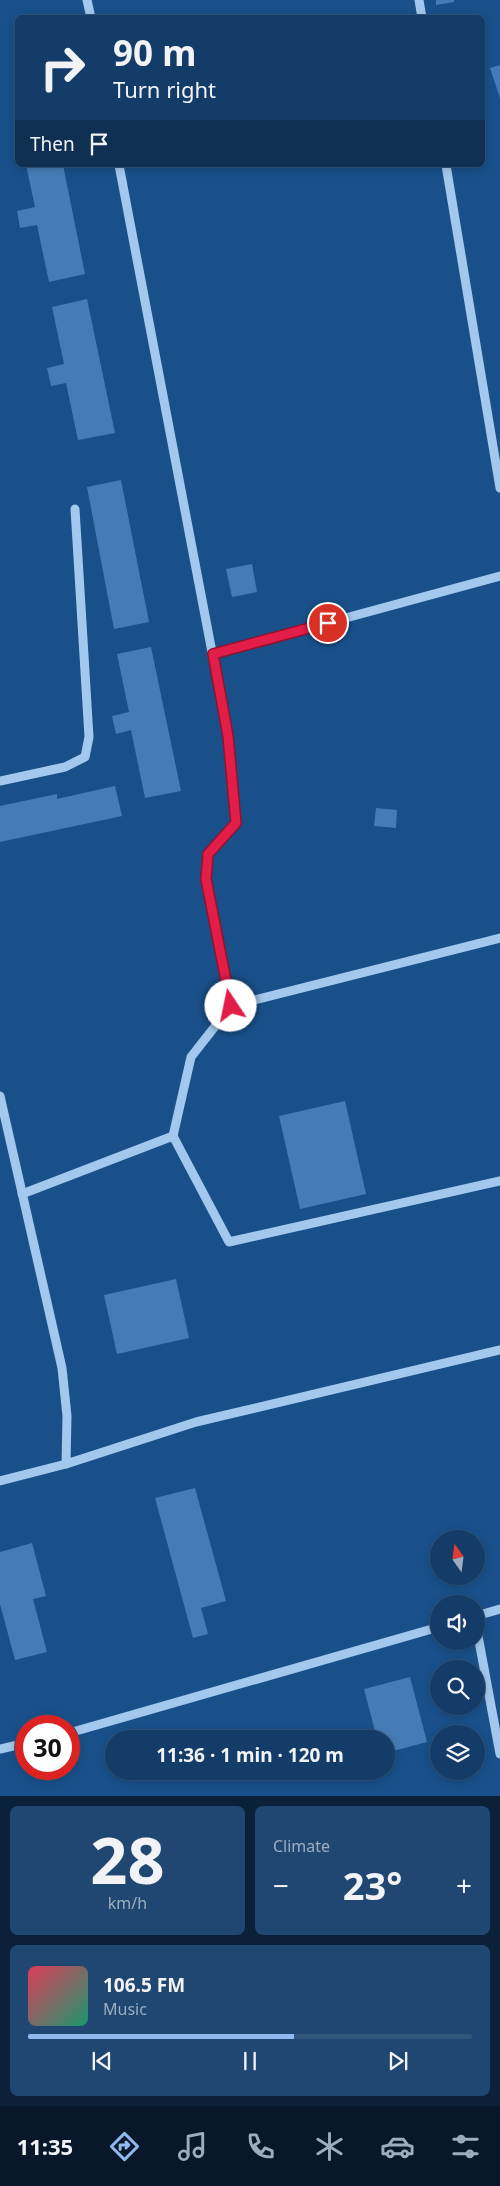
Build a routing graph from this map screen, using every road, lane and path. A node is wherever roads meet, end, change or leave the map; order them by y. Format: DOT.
graph roads {
  1 [pos="87,0"];
  2 [pos="419,0"];
  3 [pos="90,15"];
  4 [pos="422,15"];
  5 [pos="119,167"];
  6 [pos="446,167"];
  7 [pos="500,488"];
  8 [pos="75,509"];
  9 [pos="500,576"];
  10 [pos="213,654"];
  11 [pos="0,781"];
  12 [pos="500,938"];
  13 [pos="231,1006"];
  14 [pos="0,1096"];
  15 [pos="173,1136"];
  16 [pos="500,1181"];
  17 [pos="22,1194"];
  18 [pos="500,1350"];
  19 [pos="66,1464"];
  20 [pos="0,1481"];
  21 [pos="500,1609"];
  22 [pos="485,1613"];
  23 [pos="430,1630"];
  24 [pos="481,1650"];
  25 [pos="80,1730"];
  26 [pos="15,1746"];
  27 [pos="0,1749"];
  28 [pos="500,1754"];
  1 -- 3 [label="street"];
  2 -- 4 [label="street"];
  5 -- 10 [label="street"];
  6 -- 7 [label="street"];
  8 -- 11 [label="street"];
  9 -- 10 [label="street"];
  10 -- 13 [label="street"];
  12 -- 13 [label="street"];
  13 -- 15 [label="street"];
  14 -- 17 [label="street"];
  15 -- 16 [label="street"];
  15 -- 17 [label="street"];
  17 -- 19 [label="street"];
  18 -- 19 [label="street"];
  19 -- 20 [label="street"];
  21 -- 22 [label="street"];
  23 -- 25 [label="street"];
  24 -- 28 [label="street"];
  26 -- 27 [label="street"];
}
